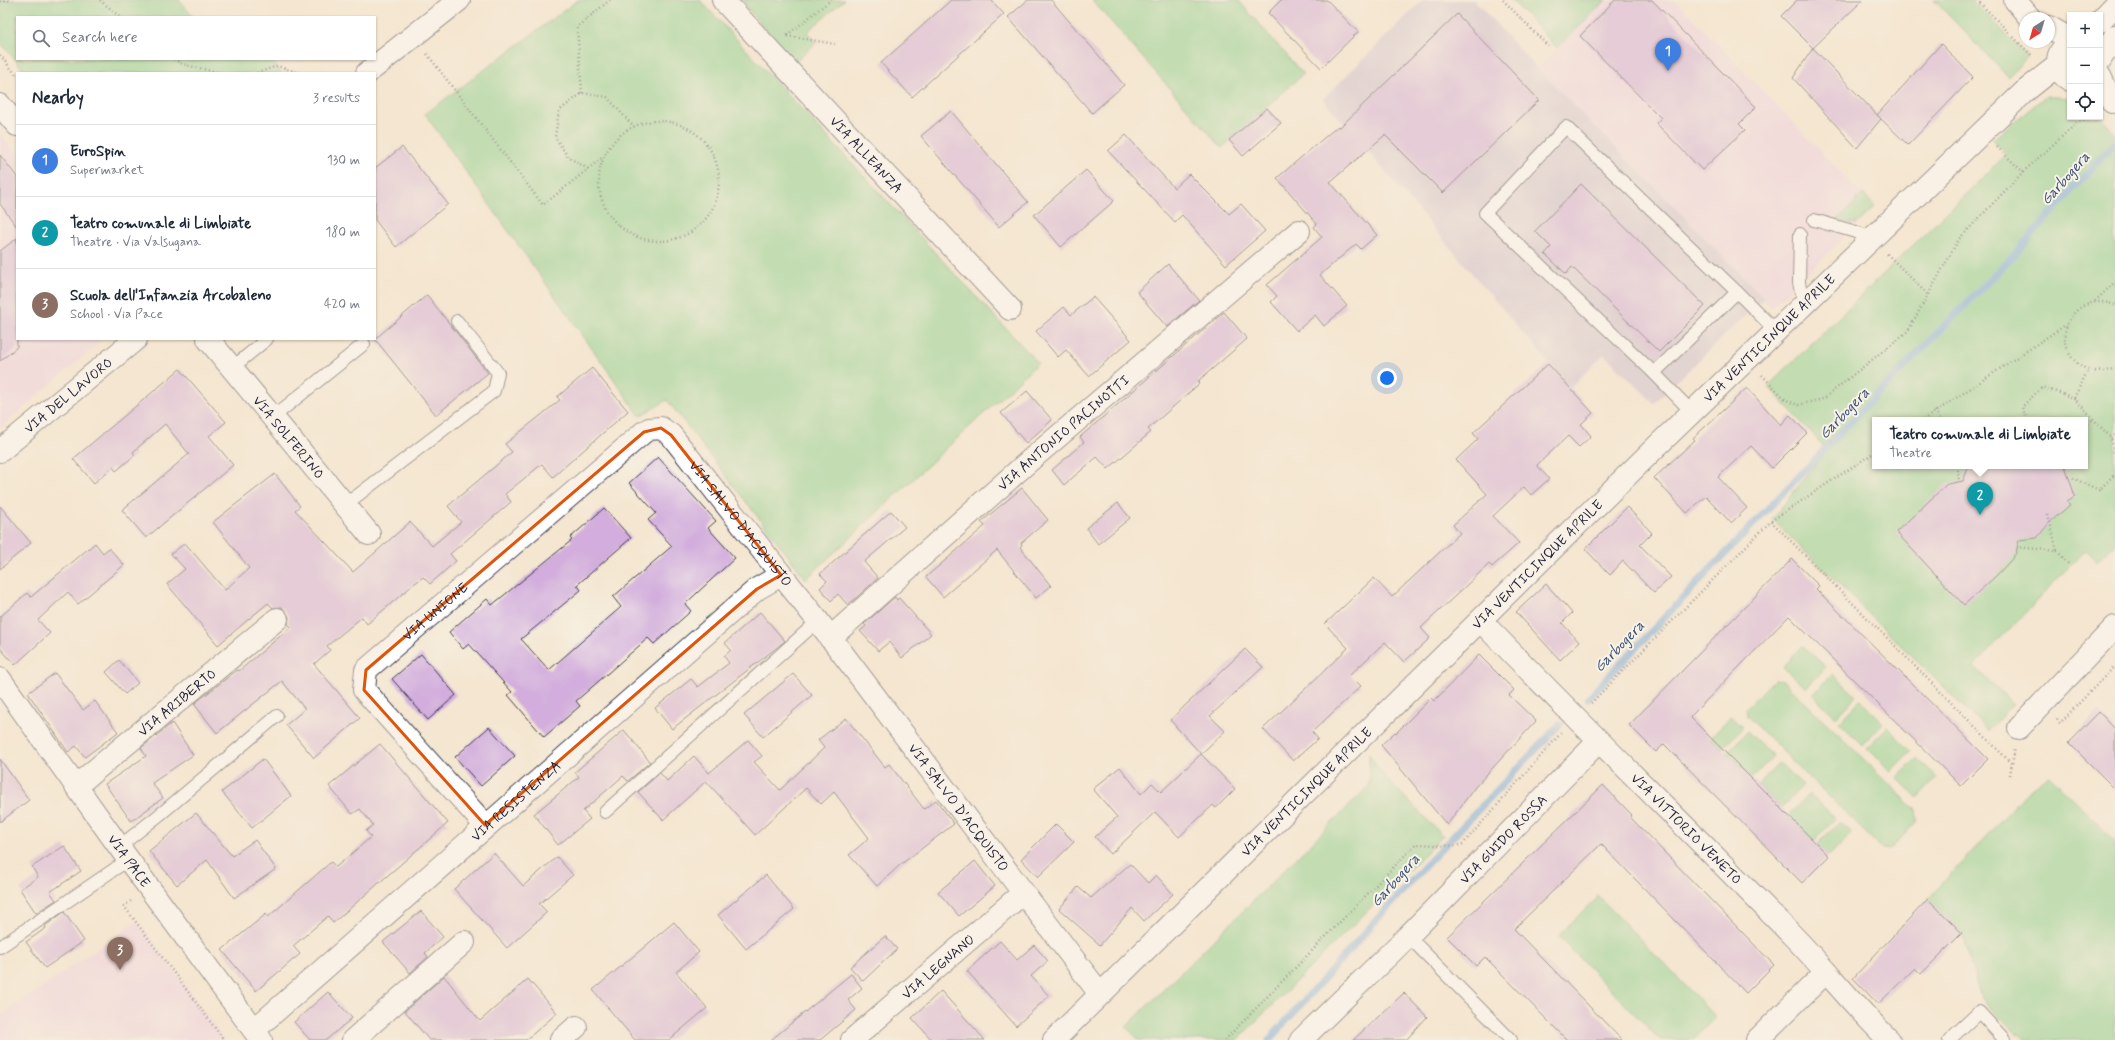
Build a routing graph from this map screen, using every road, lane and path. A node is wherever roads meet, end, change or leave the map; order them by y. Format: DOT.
graph roads {
  1 [pos="10,0"];
  2 [pos="100,0"];
  3 [pos="459,0"];
  4 [pos="610,0"];
  5 [pos="723,0"];
  6 [pos="831,0"];
  7 [pos="1503,0"];
  8 [pos="1977,0"];
  9 [pos="0,2"];
  10 [pos="2115,5"];
  11 [pos="119,16"];
  12 [pos="2103,19"];
  13 [pos="782,30"];
  14 [pos="413,36"];
  15 [pos="787,36"];
  16 [pos="2115,36"];
  17 [pos="2055,39"];
  18 [pos="835,44"];
  19 [pos="1548,46"];
  20 [pos="771,52"];
  21 [pos="0,55"];
  22 [pos="2103,55"];
  23 [pos="2064,58"];
  24 [pos="176,60"];
  25 [pos="2028,63"];
  26 [pos="216,72"];
  27 [pos="260,72"];
  28 [pos="298,72"];
  29 [pos="368,72"];
  30 [pos="16,75"];
  31 [pos="2102,84"];
  32 [pos="582,93"];
  33 [pos="2107,104"];
  34 [pos="0,105"];
  35 [pos="16,124"];
  36 [pos="634,127"];
  37 [pos="1992,143"];
  38 [pos="604,157"];
  39 [pos="588,169"];
  40 [pos="2023,172"];
  41 [pos="1814,220"];
  42 [pos="1299,231"];
  43 [pos="1800,234"];
  44 [pos="1869,240"];
  45 [pos="2115,282"];
  46 [pos="1737,292"];
  47 [pos="1928,295"];
  48 [pos="2094,302"];
  49 [pos="1804,304"];
  50 [pos="2115,305"];
  51 [pos="1010,309"];
  52 [pos="457,321"];
  53 [pos="2067,324"];
  54 [pos="1776,331"];
  55 [pos="135,340"];
  56 [pos="209,340"];
  57 [pos="266,340"];
  58 [pos="364,344"];
  59 [pos="232,368"];
  60 [pos="2115,368"];
  61 [pos="2088,370"];
  62 [pos="1654,373"];
  63 [pos="1761,374"];
  64 [pos="2074,398"];
  65 [pos="1935,411"];
  66 [pos="1692,412"];
  67 [pos="273,417"];
  68 [pos="1927,417"];
  69 [pos="1939,417"];
  70 [pos="2026,417"];
  71 [pos="2093,418"];
  72 [pos="2088,423"];
  73 [pos="661,428"];
  74 [pos="2115,436"];
  75 [pos="2111,438"];
  76 [pos="0,450"];
  77 [pos="1872,454"];
  78 [pos="2115,454"];
  79 [pos="1957,469"];
  80 [pos="2115,474"];
  81 [pos="2073,478"];
  82 [pos="1959,480"];
  83 [pos="345,504"];
  84 [pos="2048,514"];
  85 [pos="1771,521"];
  86 [pos="369,534"];
  87 [pos="2017,547"];
  88 [pos="2057,551"];
  89 [pos="2070,566"];
  90 [pos="781,575"];
  91 [pos="277,619"];
  92 [pos="1481,621"];
  93 [pos="2115,627"];
  94 [pos="824,630"];
  95 [pos="2115,666"];
  96 [pos="1,684"];
  97 [pos="1574,714"];
  98 [pos="277,716"];
  99 [pos="2056,718"];
  100 [pos="2020,728"];
  101 [pos="1598,742"];
  102 [pos="2010,774"];
  103 [pos="76,786"];
  104 [pos="604,812"];
  105 [pos="485,826"];
  106 [pos="124,853"];
  107 [pos="1022,893"];
  108 [pos="1408,936"];
  109 [pos="464,942"];
  110 [pos="0,947"];
  111 [pos="1826,972"];
  112 [pos="1100,994"];
  113 [pos="257,1035"];
  114 [pos="2004,1039"];
  115 [pos="353,1040"];
  116 [pos="852,1040"];
  117 [pos="1054,1040"];
  118 [pos="1225,1040"];
  119 [pos="1301,1040"];
  120 [pos="1511,1040"];
  121 [pos="1757,1040"];
  122 [pos="1889,1040"];
  123 [pos="1949,1040"];
  1 -- 9 [label="path"];
  2 -- 11 [label="path"];
  3 -- 14 [label="street"];
  4 -- 32 [label="path"];
  5 -- 20 [label="street, VIA ALLEANZA"];
  6 -- 15 [label="path"];
  7 -- 19 [label="path"];
  8 -- 25 [label="path"];
  10 -- 12 [label="street"];
  13 -- 15 [label="path"];
  14 -- 29 [label="street"];
  14 -- 39 [label="path"];
  15 -- 18 [label="path"];
  15 -- 20 [label="path"];
  16 -- 22 [label="street"];
  17 -- 23 [label="street"];
  20 -- 51 [label="street, VIA ALLEANZA"];
  21 -- 30 [label="path"];
  23 -- 44 [label="street, VIA VENTICINQUE APRILE"];
  24 -- 26 [label="path"];
  27 -- 28 [label="path"];
  31 -- 33 [label="street"];
  32 -- 36 [label="path"];
  32 -- 39 [label="path"];
  33 -- 40 [label="path"];
  34 -- 35 [label="street"];
  36 -- 38 [label="path"];
  36 -- 38 [label="path"];
  37 -- 40 [label="path"];
  38 -- 39 [label="path"];
  40 -- 47 [label="path"];
  41 -- 44 [label="lane"];
  42 -- 94 [label="street, VIA ANTONIO PACINOTTI"];
  43 -- 49 [label="lane"];
  44 -- 47 [label="path"];
  44 -- 49 [label="street, VIA VENTICINQUE APRILE"];
  45 -- 48 [label="path"];
  46 -- 54 [label="lane"];
  46 -- 62 [label="lane"];
  46 -- 62 [label="lane"];
  47 -- 63 [label="path"];
  48 -- 50 [label="path"];
  48 -- 53 [label="path"];
  49 -- 54 [label="street, VIA VENTICINQUE APRILE"];
  52 -- 83 [label="lane"];
  53 -- 61 [label="path"];
  53 -- 65 [label="path"];
  54 -- 66 [label="street, VIA VENTICINQUE APRILE"];
  55 -- 76 [label="street, VIA DEL LAVORO"];
  56 -- 59 [label="street, VIA SOLFERINO"];
  57 -- 59 [label="lane"];
  58 -- 67 [label="lane"];
  59 -- 67 [label="street, VIA SOLFERINO"];
  60 -- 61 [label="path"];
  61 -- 64 [label="path"];
  62 -- 66 [label="lane"];
  64 -- 70 [label="path"];
  64 -- 71 [label="path"];
  65 -- 68 [label="path"];
  65 -- 69 [label="path"];
  66 -- 92 [label="street, VIA VENTICINQUE APRILE"];
  67 -- 83 [label="street, VIA SOLFERINO"];
  71 -- 72 [label="path"];
  71 -- 75 [label="path"];
  73 -- 90 [label="street, VIA SALVO D'ACQUISTO"];
  73 -- 105 [label="street, VIA UNIONE"];
  74 -- 75 [label="path"];
  75 -- 78 [label="path"];
  77 -- 85 [label="path"];
  79 -- 82 [label="path"];
  80 -- 81 [label="path"];
  83 -- 86 [label="street, VIA SOLFERINO"];
  84 -- 88 [label="path"];
  85 -- 97 [label="path"];
  85 -- 102 [label="path"];
  87 -- 88 [label="path"];
  88 -- 89 [label="path"];
  90 -- 94 [label="street, VIA SALVO D'ACQUISTO"];
  90 -- 105 [label="street, VIA RESISTENZA"];
  91 -- 103 [label="street, VIA ARIBERTO"];
  92 -- 97 [label="street, VIA VITTORIO VENETO"];
  92 -- 112 [label="street, VIA VENTICINQUE APRILE"];
  93 -- 100 [label="street"];
  94 -- 104 [label="lane"];
  94 -- 107 [label="street, VIA SALVO D'ACQUISTO"];
  95 -- 99 [label="path"];
  96 -- 103 [label="street, VIA PACE"];
  97 -- 101 [label="street, VIA VITTORIO VENETO"];
  97 -- 118 [label="path"];
  98 -- 106 [label="lane"];
  101 -- 108 [label="street, VIA GUIDO ROSSA"];
  101 -- 111 [label="street, VIA VITTORIO VENETO"];
  103 -- 106 [label="street, VIA PACE"];
  105 -- 113 [label="street, VIA RESISTENZA"];
  106 -- 110 [label="lane"];
  106 -- 113 [label="street, VIA PACE"];
  107 -- 112 [label="street, VIA SALVO D'ACQUISTO"];
  107 -- 116 [label="street, VIA LEGNANO"];
  108 -- 119 [label="street, VIA GUIDO ROSSA"];
  108 -- 120 [label="lane"];
  109 -- 115 [label="street"];
  111 -- 121 [label="street"];
  111 -- 122 [label="street, VIA VITTORIO VENETO"];
  112 -- 117 [label="street, VIA VENTICINQUE APRILE"];
  114 -- 123 [label="lane"];
}
